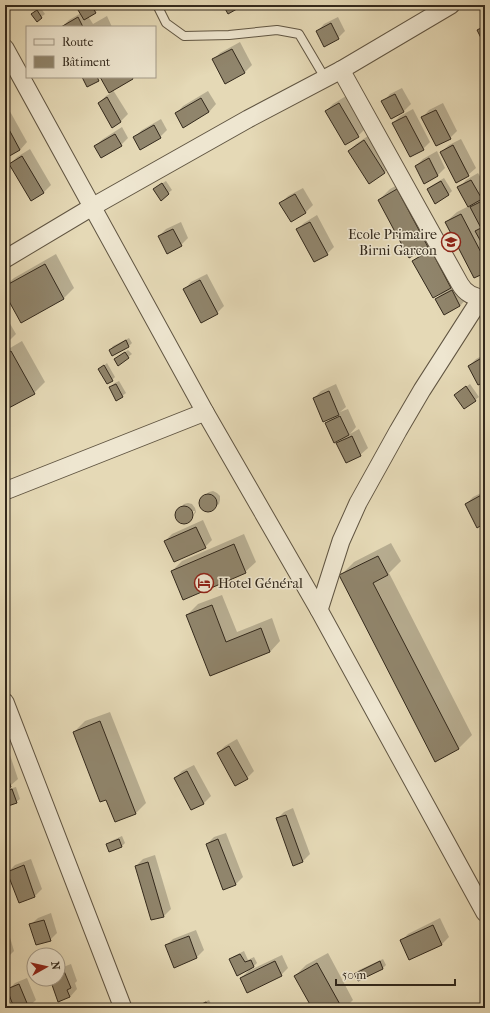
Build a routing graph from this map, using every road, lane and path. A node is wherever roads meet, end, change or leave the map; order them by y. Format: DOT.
graph roads {
  1 [pos="157,5"];
  2 [pos="451,5"];
  3 [pos="5,48"];
  4 [pos="341,70"];
  5 [pos="325,78"];
  6 [pos="92,207"];
  7 [pos="5,259"];
  8 [pos="483,298"];
  9 [pos="205,412"];
  10 [pos="5,491"];
  11 [pos="319,610"];
  12 [pos="5,702"];
  13 [pos="485,913"];
  14 [pos="124,1008"];
  1 -- 5 [label="lane"];
  2 -- 4 [label="street"];
  3 -- 6 [label="street"];
  4 -- 5 [label="street"];
  4 -- 8 [label="street"];
  5 -- 6 [label="street"];
  6 -- 7 [label="street"];
  6 -- 9 [label="street"];
  8 -- 11 [label="street"];
  9 -- 10 [label="street"];
  9 -- 11 [label="street"];
  11 -- 13 [label="street"];
  12 -- 14 [label="street"];
}
